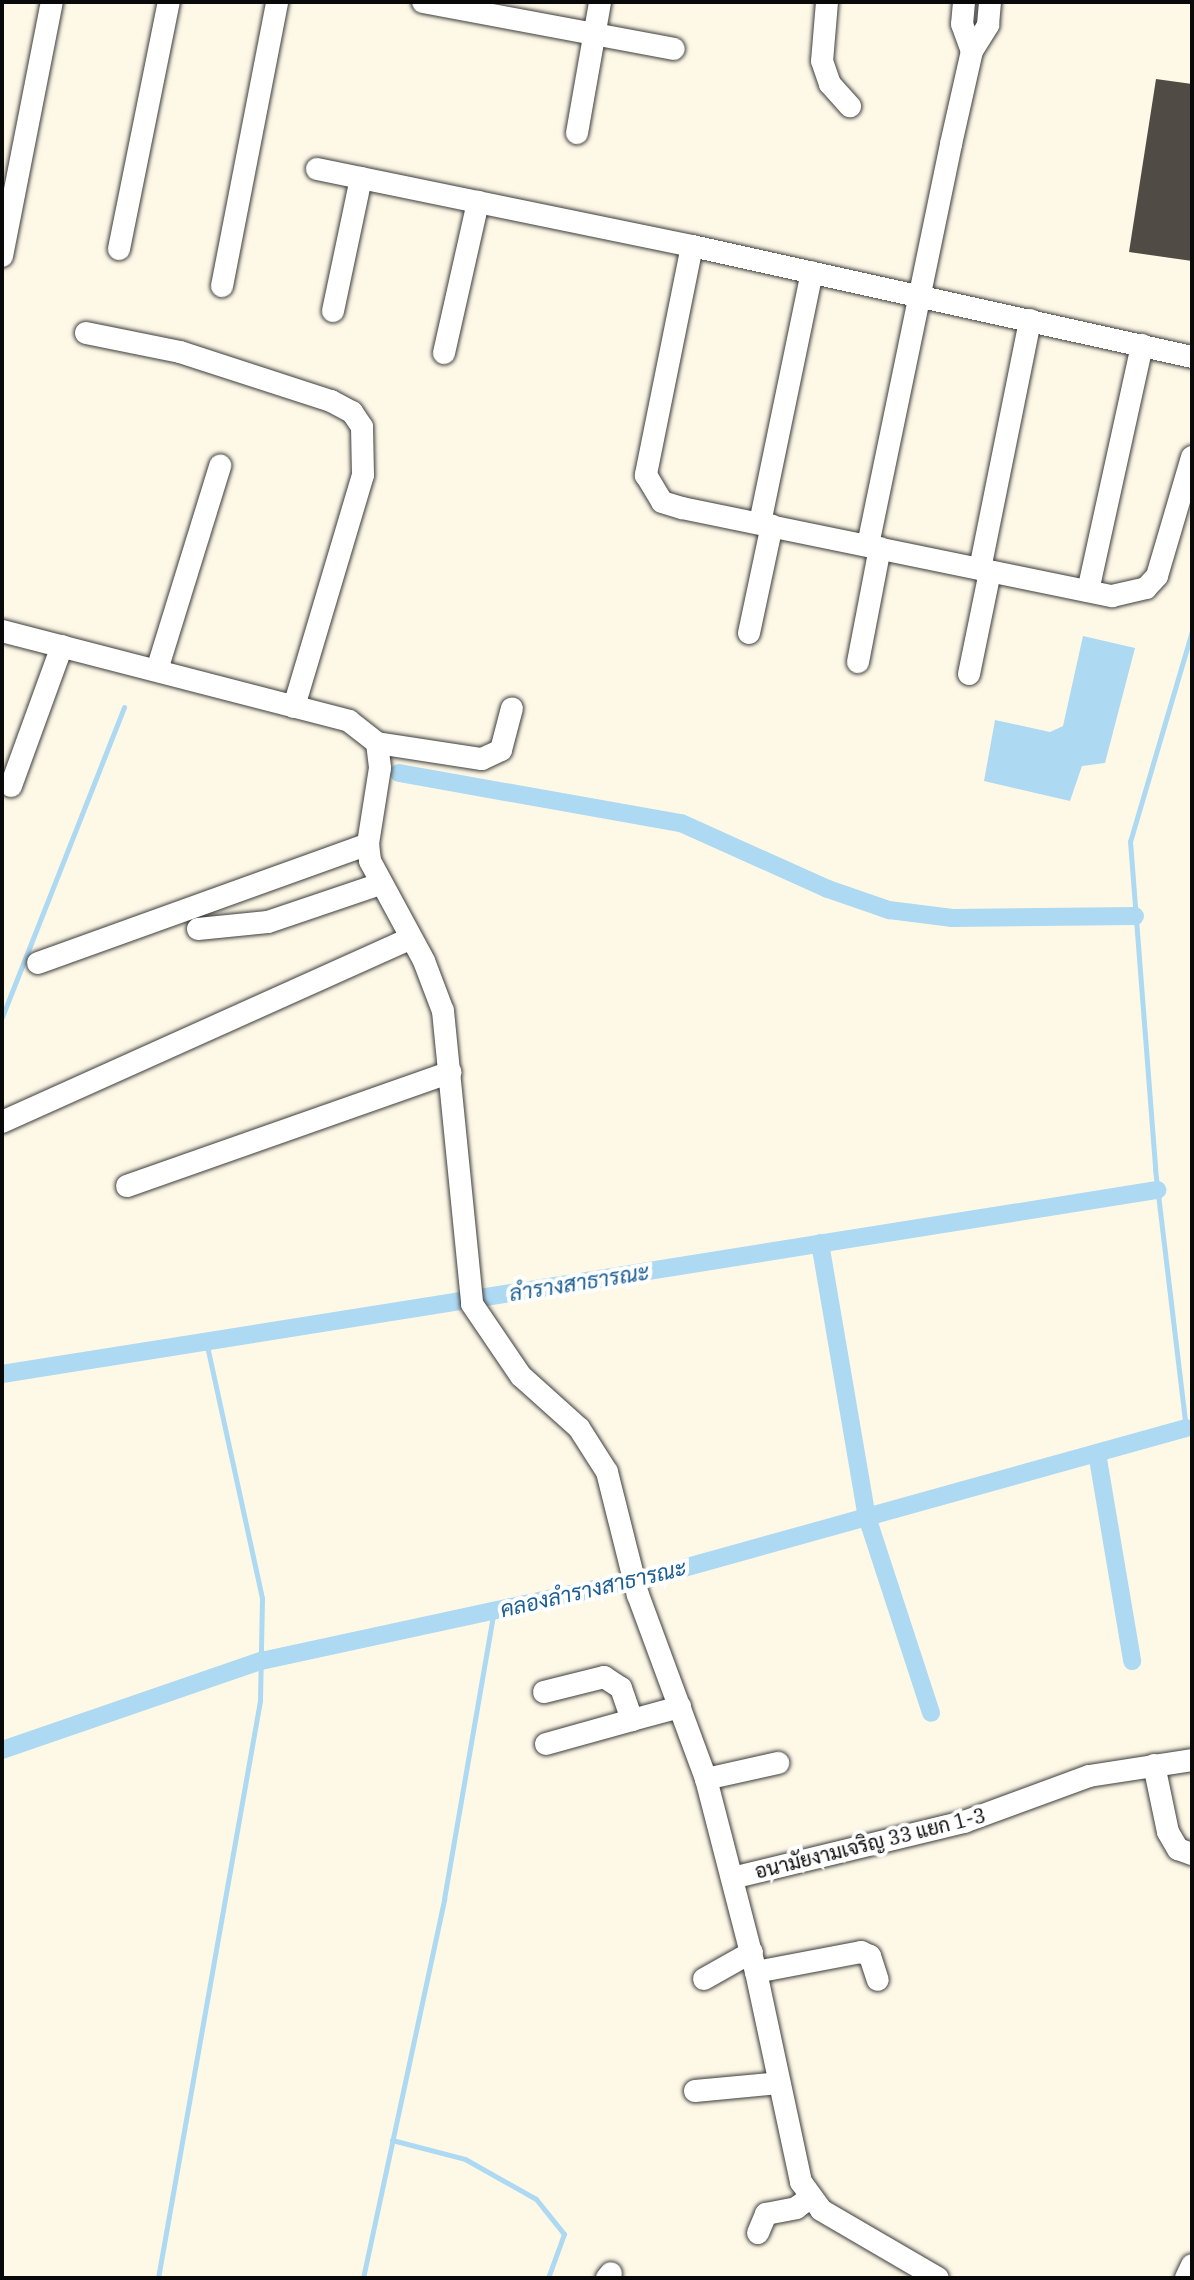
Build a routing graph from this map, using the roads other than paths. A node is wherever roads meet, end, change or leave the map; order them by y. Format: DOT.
graph roads {
  1 [pos="52,2"];
  2 [pos="169,2"];
  3 [pos="277,2"];
  4 [pos="423,2"];
  5 [pos="600,2"];
  6 [pos="827,2"];
  7 [pos="964,2"];
  8 [pos="990,2"];
  9 [pos="595,34"];
  10 [pos="674,49"];
  11 [pos="972,51"];
  12 [pos="850,106"];
  13 [pos="577,133"];
  14 [pos="317,169"];
  15 [pos="361,178"];
  16 [pos="478,202"];
  17 [pos="692,246"];
  18 [pos="119,249"];
  19 [pos="2,256"];
  20 [pos="812,272"];
  21 [pos="222,286"];
  22 [pos="919,296"];
  23 [pos="333,311"];
  24 [pos="1030,320"];
  25 [pos="86,333"];
  26 [pos="1142,345"];
  27 [pos="444,353"];
  28 [pos="1192,357"];
  29 [pos="1192,457"];
  30 [pos="220,466"];
  31 [pos="766,524"];
  32 [pos="874,547"];
  33 [pos="985,570"];
  34 [pos="1088,591"];
  35 [pos="2,631"];
  36 [pos="749,633"];
  37 [pos="62,646"];
  38 [pos="858,662"];
  39 [pos="157,670"];
  40 [pos="969,674"];
  41 [pos="294,707"];
  42 [pos="512,708"];
  43 [pos="377,743"];
  44 [pos="11,786"];
  45 [pos="368,844"];
  46 [pos="380,884"];
  47 [pos="198,929"];
  48 [pos="411,938"];
  49 [pos="38,963"];
  50 [pos="450,1072"];
  51 [pos="2,1122"];
  52 [pos="127,1186"];
  53 [pos="544,1692"];
  54 [pos="680,1707"];
  55 [pos="632,1720"];
  56 [pos="546,1744"];
  57 [pos="1192,1760"];
  58 [pos="778,1763"];
  59 [pos="1154,1765"];
  60 [pos="706,1779"];
  61 [pos="1192,1854"];
  62 [pos="732,1878"];
  63 [pos="754,1962"];
  64 [pos="704,1979"];
  65 [pos="878,1980"];
  66 [pos="779,2083"];
  67 [pos="695,2091"];
  68 [pos="810,2198"];
  69 [pos="758,2233"];
  70 [pos="1192,2265"];
  71 [pos="938,2278"];
  72 [pos="1186,2278"];
  1 -- 19 [label="street"];
  2 -- 18 [label="street"];
  3 -- 21 [label="street"];
  4 -- 9 [label="street"];
  5 -- 9 [label="street"];
  6 -- 12 [label="street"];
  7 -- 11 [label="street"];
  8 -- 11 [label="street"];
  9 -- 10 [label="street"];
  9 -- 13 [label="street"];
  11 -- 22 [label="street"];
  14 -- 15 [label="street"];
  15 -- 16 [label="street"];
  15 -- 23 [label="street"];
  16 -- 17 [label="street"];
  16 -- 27 [label="street"];
  17 -- 20 [label="street"];
  17 -- 31 [label="street"];
  20 -- 22 [label="street"];
  20 -- 31 [label="street"];
  22 -- 24 [label="street"];
  22 -- 32 [label="street"];
  24 -- 26 [label="street"];
  24 -- 33 [label="street"];
  25 -- 41 [label="street"];
  26 -- 28 [label="street"];
  26 -- 34 [label="street"];
  29 -- 34 [label="street"];
  30 -- 39 [label="street"];
  31 -- 32 [label="street"];
  31 -- 36 [label="street"];
  32 -- 33 [label="street"];
  32 -- 38 [label="street"];
  33 -- 34 [label="street"];
  33 -- 40 [label="street"];
  35 -- 37 [label="street"];
  37 -- 39 [label="street"];
  37 -- 44 [label="street"];
  39 -- 41 [label="street"];
  41 -- 43 [label="street"];
  42 -- 43 [label="street"];
  43 -- 45 [label="street"];
  45 -- 46 [label="street"];
  45 -- 49 [label="street"];
  46 -- 47 [label="street"];
  46 -- 48 [label="street"];
  48 -- 50 [label="street"];
  48 -- 51 [label="street"];
  50 -- 52 [label="street"];
  50 -- 54 [label="street"];
  53 -- 55 [label="street"];
  54 -- 55 [label="street"];
  54 -- 60 [label="street"];
  55 -- 56 [label="street"];
  57 -- 59 [label="street, อนามัยงามเจริญ 33 แยก 1-3"];
  58 -- 60 [label="street"];
  59 -- 61 [label="street"];
  59 -- 62 [label="street, อนามัยงามเจริญ 33 แยก 1-3"];
  60 -- 62 [label="street"];
  62 -- 63 [label="street"];
  63 -- 64 [label="street"];
  63 -- 65 [label="street"];
  63 -- 66 [label="street"];
  66 -- 67 [label="street"];
  66 -- 68 [label="street"];
  68 -- 69 [label="street"];
  68 -- 71 [label="street"];
  70 -- 72 [label="street"];
}
